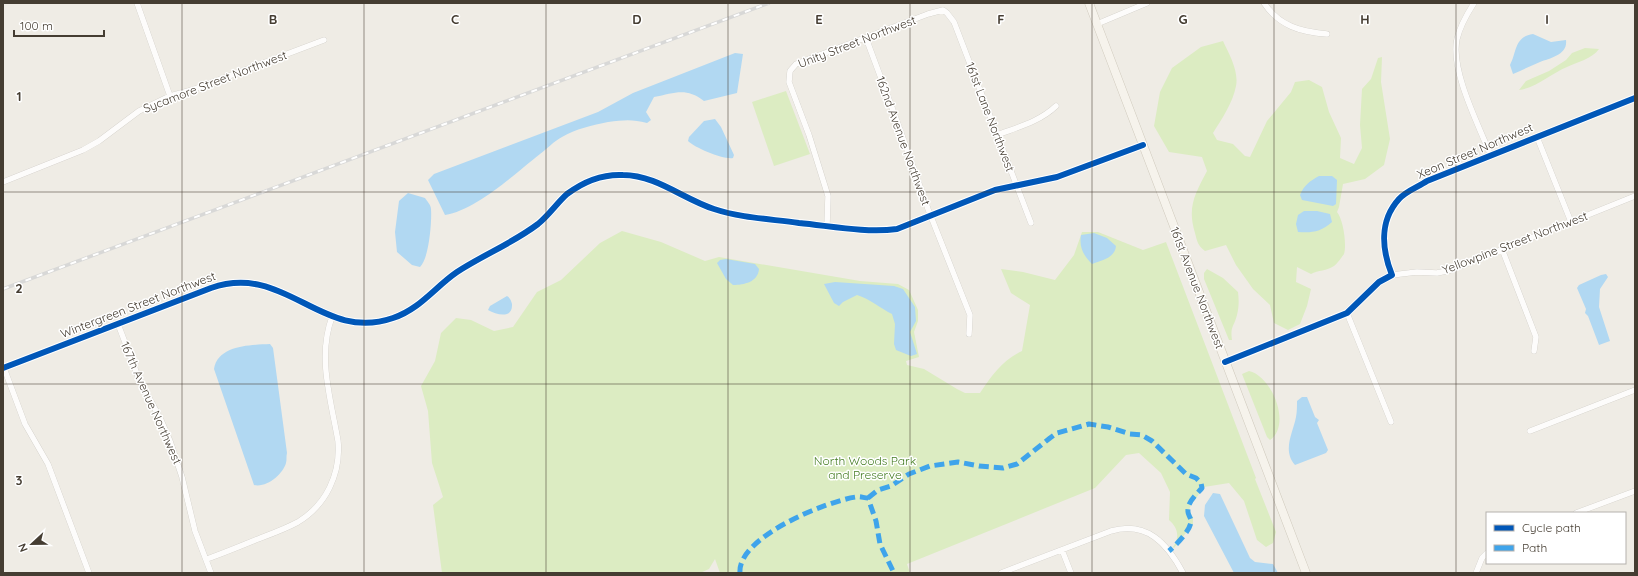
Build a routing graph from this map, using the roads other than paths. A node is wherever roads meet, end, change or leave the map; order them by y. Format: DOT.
graph roads {
  1 [pos="137,3"];
  2 [pos="1089,3"];
  3 [pos="1147,3"];
  4 [pos="1264,3"];
  5 [pos="1474,3"];
  6 [pos="947,13"];
  7 [pos="1097,24"];
  8 [pos="1327,34"];
  9 [pos="866,38"];
  10 [pos="324,40"];
  11 [pos="170,96"];
  12 [pos="1635,98"];
  13 [pos="1056,106"];
  14 [pos="997,135"];
  15 [pos="1537,137"];
  16 [pos="1143,145"];
  17 [pos="1491,156"];
  18 [pos="3,182"];
  19 [pos="1017,185"];
  20 [pos="1635,196"];
  21 [pos="931,216"];
  22 [pos="1571,222"];
  23 [pos="1031,223"];
  24 [pos="827,226"];
  25 [pos="1502,249"];
  26 [pos="1392,275"];
  27 [pos="1347,313"];
  28 [pos="332,317"];
  29 [pos="118,324"];
  30 [pos="969,334"];
  31 [pos="1534,351"];
  32 [pos="1225,362"];
  33 [pos="3,368"];
  34 [pos="1635,390"];
  35 [pos="1391,422"];
  36 [pos="1530,431"];
  37 [pos="1635,491"];
  38 [pos="1579,512"];
  39 [pos="1062,550"];
  40 [pos="1486,554"];
  41 [pos="207,559"];
  42 [pos="89,573"];
  43 [pos="211,573"];
  44 [pos="1001,573"];
  45 [pos="1071,573"];
  46 [pos="1183,573"];
  47 [pos="1306,573"];
  48 [pos="1476,573"];
  1 -- 11 [label="street"];
  2 -- 7 [label="main road, 161st Avenue Northwest"];
  3 -- 7 [label="street"];
  4 -- 8 [label="street"];
  5 -- 17 [label="street"];
  6 -- 9 [label="street, Unity Street Northwest"];
  6 -- 14 [label="street, 161st Lane Northwest"];
  7 -- 16 [label="main road, 161st Avenue Northwest"];
  9 -- 21 [label="street, 162nd Avenue Northwest"];
  9 -- 24 [label="street, Unity Street Northwest"];
  10 -- 11 [label="street, Sycamore Street Northwest"];
  11 -- 18 [label="street, Sycamore Street Northwest"];
  12 -- 15 [label="street, Xeon Street Northwest"];
  13 -- 14 [label="street"];
  14 -- 19 [label="street, 161st Lane Northwest"];
  15 -- 17 [label="street, Xeon Street Northwest"];
  15 -- 22 [label="street"];
  16 -- 19 [label="street, Wintergreen Street Northwest"];
  16 -- 32 [label="main road, 161st Avenue Northwest"];
  17 -- 26 [label="street, Xeon Street Northwest"];
  19 -- 21 [label="street, Wintergreen Street Northwest"];
  19 -- 23 [label="street, 161st Lane Northwest"];
  20 -- 22 [label="street, Yellowpine Street Northwest"];
  21 -- 24 [label="street, Wintergreen Street Northwest"];
  21 -- 30 [label="street, 162nd Avenue Northwest"];
  22 -- 25 [label="street, Yellowpine Street Northwest"];
  24 -- 28 [label="street, Wintergreen Street Northwest"];
  25 -- 26 [label="street, Yellowpine Street Northwest"];
  25 -- 31 [label="street"];
  26 -- 27 [label="street"];
  27 -- 32 [label="street"];
  27 -- 35 [label="street"];
  28 -- 29 [label="street, Wintergreen Street Northwest"];
  28 -- 41 [label="street"];
  29 -- 33 [label="street, Wintergreen Street Northwest"];
  29 -- 41 [label="street, 167th Avenue Northwest"];
  32 -- 47 [label="main road, 161st Avenue Northwest"];
  33 -- 42 [label="street"];
  34 -- 36 [label="street"];
  37 -- 38 [label="street"];
  39 -- 44 [label="street"];
  39 -- 45 [label="street"];
  39 -- 46 [label="street"];
  40 -- 48 [label="street"];
  41 -- 43 [label="street, 167th Avenue Northwest"];
}
